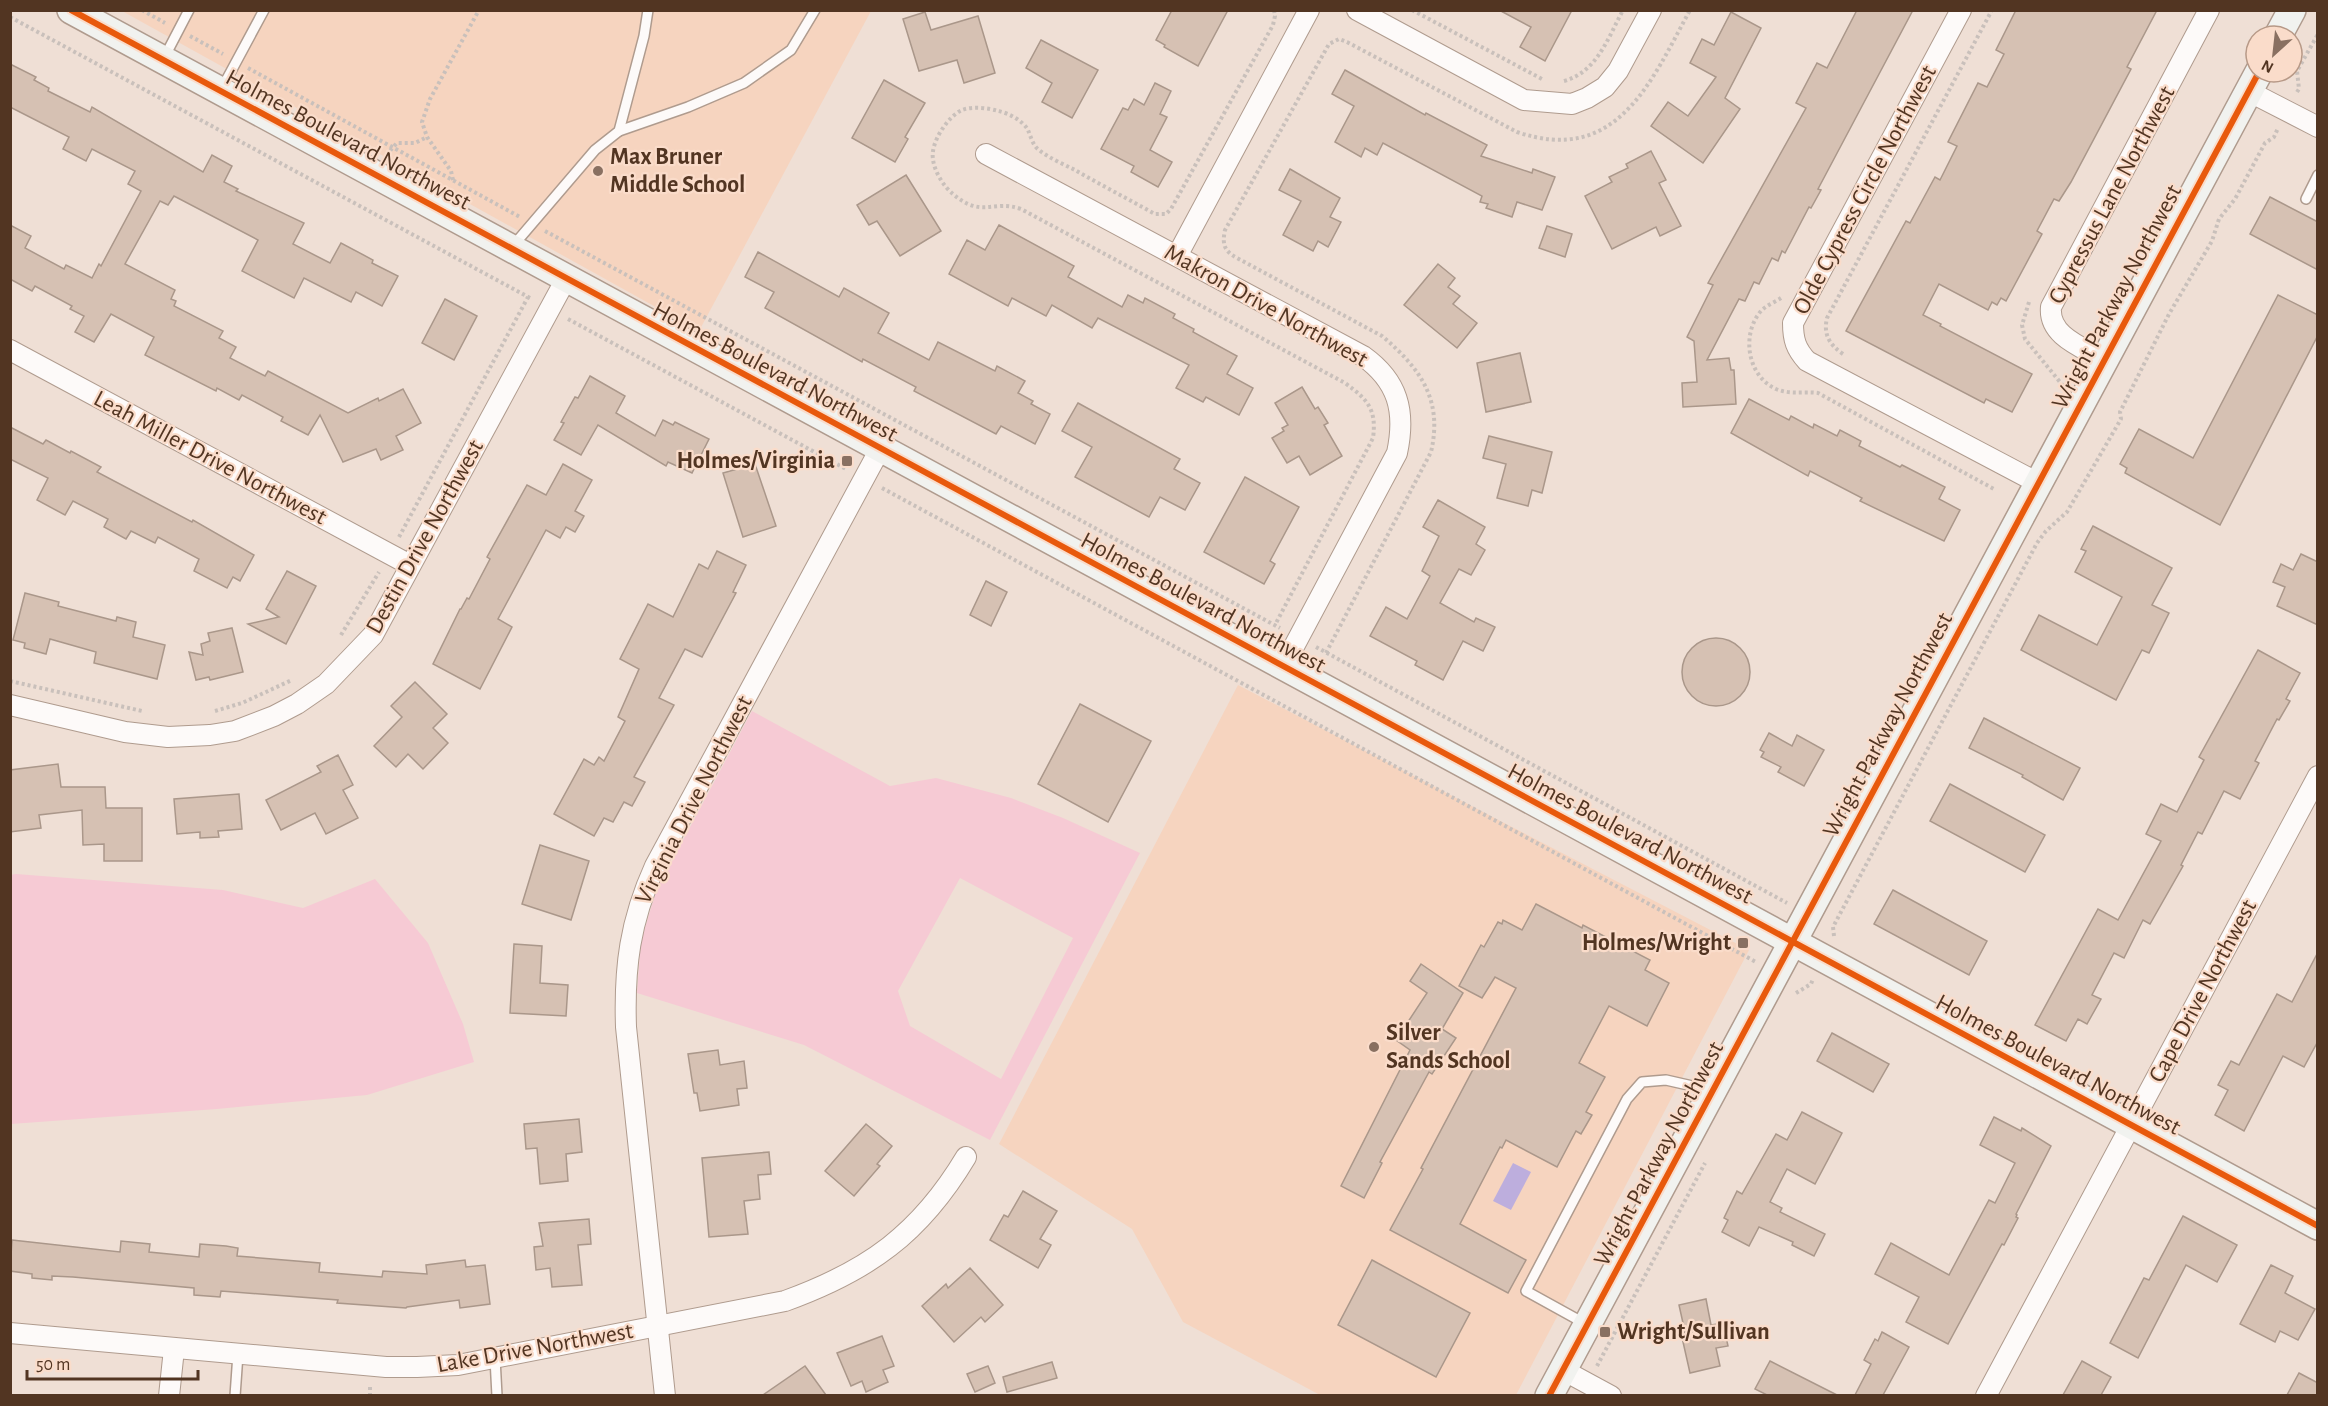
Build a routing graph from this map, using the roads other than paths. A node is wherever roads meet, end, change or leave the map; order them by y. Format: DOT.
graph roads {
  1 [pos="71,10"];
  2 [pos="189,10"];
  3 [pos="264,10"];
  4 [pos="648,10"];
  5 [pos="815,10"];
  6 [pos="1309,10"];
  7 [pos="1357,10"];
  8 [pos="1651,10"];
  9 [pos="1961,10"];
  10 [pos="2209,10"];
  11 [pos="2292,10"];
  12 [pos="2284,24"];
  13 [pos="163,60"];
  14 [pos="2253,84"];
  15 [pos="2256,84"];
  16 [pos="220,92"];
  17 [pos="2318,127"];
  18 [pos="619,130"];
  19 [pos="986,154"];
  20 [pos="2318,176"];
  21 [pos="2306,199"];
  22 [pos="510,249"];
  23 [pos="1177,256"];
  24 [pos="566,279"];
  25 [pos="10,350"];
  26 [pos="2104,360"];
  27 [pos="880,449"];
  28 [pos="2038,483"];
  29 [pos="410,565"];
  30 [pos="1283,667"];
  31 [pos="10,705"];
  32 [pos="2318,776"];
  33 [pos="1792,943"];
  34 [pos="1713,1091"];
  35 [pos="2131,1125"];
  36 [pos="966,1157"];
  37 [pos="2318,1226"];
  38 [pos="1587,1324"];
  39 [pos="658,1327"];
  40 [pos="10,1333"];
  41 [pos="174,1349"];
  42 [pos="238,1354"];
  43 [pos="495,1358"];
  44 [pos="1563,1370"];
  45 [pos="170,1395"];
  46 [pos="235,1395"];
  47 [pos="497,1395"];
  48 [pos="665,1395"];
  49 [pos="1549,1395"];
  50 [pos="1611,1395"];
  51 [pos="1986,1395"];
  1 -- 13 [label="street, Holmes Boulevard Northwest"];
  2 -- 13 [label="lane"];
  3 -- 16 [label="lane"];
  4 -- 18 [label="lane"];
  5 -- 18 [label="lane"];
  6 -- 23 [label="street"];
  7 -- 8 [label="street"];
  9 -- 28 [label="street, Olde Cypress Circle Northwest"];
  10 -- 26 [label="street, Cypressus Lane Northwest"];
  11 -- 12 [label="street"];
  13 -- 16 [label="street, Holmes Boulevard Northwest"];
  14 -- 26 [label="street, Wright Parkway Northwest"];
  15 -- 17 [label="street"];
  16 -- 22 [label="street, Holmes Boulevard Northwest"];
  18 -- 22 [label="lane"];
  19 -- 23 [label="street, Makron Drive Northwest"];
  20 -- 21 [label="lane"];
  22 -- 24 [label="street, Holmes Boulevard Northwest"];
  23 -- 30 [label="street, Makron Drive Northwest"];
  24 -- 27 [label="street, Holmes Boulevard Northwest"];
  24 -- 29 [label="street, Destin Drive Northwest"];
  25 -- 29 [label="street, Leah Miller Drive Northwest"];
  26 -- 28 [label="street, Wright Parkway Northwest"];
  27 -- 30 [label="street, Holmes Boulevard Northwest"];
  27 -- 39 [label="street, Virginia Drive Northwest"];
  28 -- 33 [label="street, Wright Parkway Northwest"];
  29 -- 31 [label="street, Destin Drive Northwest"];
  30 -- 33 [label="street, Holmes Boulevard Northwest"];
  32 -- 35 [label="street, Cape Drive Northwest"];
  33 -- 34 [label="street, Wright Parkway Northwest"];
  33 -- 35 [label="street, Holmes Boulevard Northwest"];
  34 -- 38 [label="street, Wright Parkway Northwest"];
  34 -- 38 [label="lane"];
  35 -- 37 [label="street, Holmes Boulevard Northwest"];
  35 -- 51 [label="street, Cape Drive Northwest"];
  36 -- 39 [label="street, Lake Drive Northwest"];
  38 -- 44 [label="street, Wright Parkway Northwest"];
  39 -- 43 [label="street, Lake Drive Northwest"];
  39 -- 48 [label="street, Virginia Drive Northwest"];
  40 -- 41 [label="street, Lake Drive Northwest"];
  41 -- 42 [label="street, Lake Drive Northwest"];
  41 -- 45 [label="street"];
  42 -- 43 [label="street, Lake Drive Northwest"];
  42 -- 46 [label="lane"];
  43 -- 47 [label="lane"];
  44 -- 49 [label="street, Wright Parkway Northwest"];
  44 -- 50 [label="street"];
}
